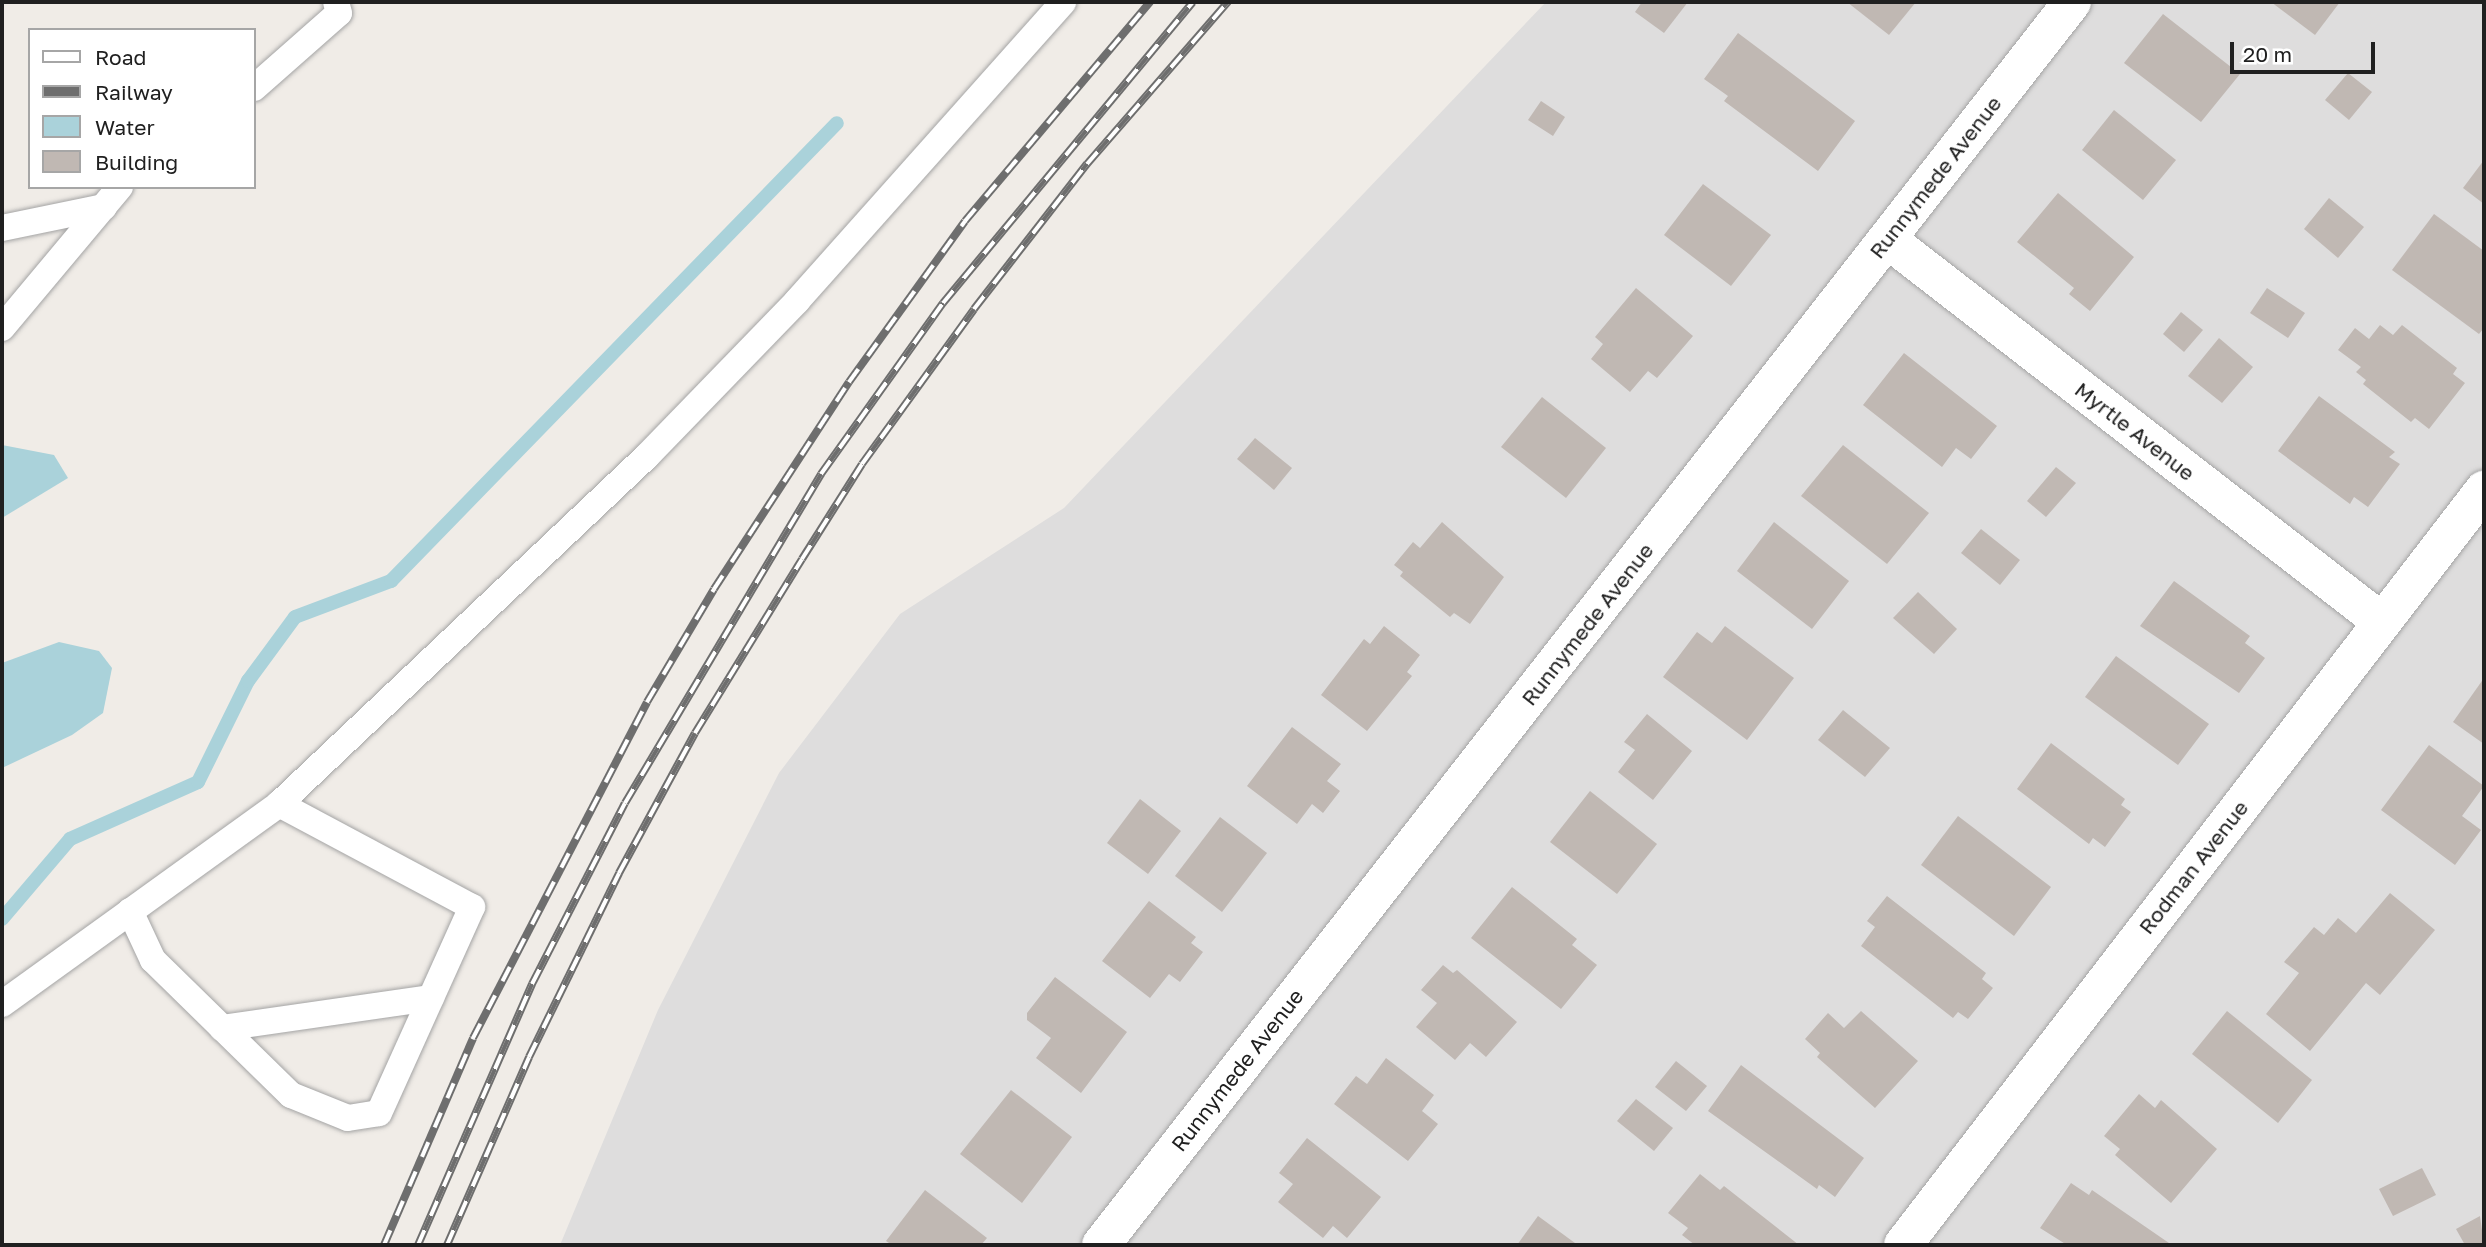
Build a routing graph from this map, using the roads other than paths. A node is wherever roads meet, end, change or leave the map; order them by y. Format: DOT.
graph roads {
  1 [pos="336,2"];
  2 [pos="1063,2"];
  3 [pos="2072,2"];
  4 [pos="256,86"];
  5 [pos="112,197"];
  6 [pos="2,228"];
  7 [pos="1887,239"];
  8 [pos="2,328"];
  9 [pos="2484,490"];
  10 [pos="2382,622"];
  11 [pos="279,804"];
  12 [pos="130,911"];
  13 [pos="431,998"];
  14 [pos="2,1004"];
  15 [pos="222,1027"];
  16 [pos="1101,1245"];
  17 [pos="1903,1245"];
  1 -- 4 [label="lane"];
  2 -- 11 [label="lane"];
  3 -- 7 [label="street, Runnymede Avenue"];
  5 -- 6 [label="lane"];
  5 -- 8 [label="lane"];
  7 -- 10 [label="street, Myrtle Avenue"];
  7 -- 16 [label="street, Runnymede Avenue"];
  9 -- 10 [label="street, Rodman Avenue"];
  10 -- 17 [label="street, Rodman Avenue"];
  11 -- 12 [label="lane"];
  11 -- 13 [label="lane"];
  12 -- 14 [label="lane"];
  12 -- 15 [label="lane"];
  13 -- 15 [label="lane"];
  13 -- 15 [label="lane"];
}
